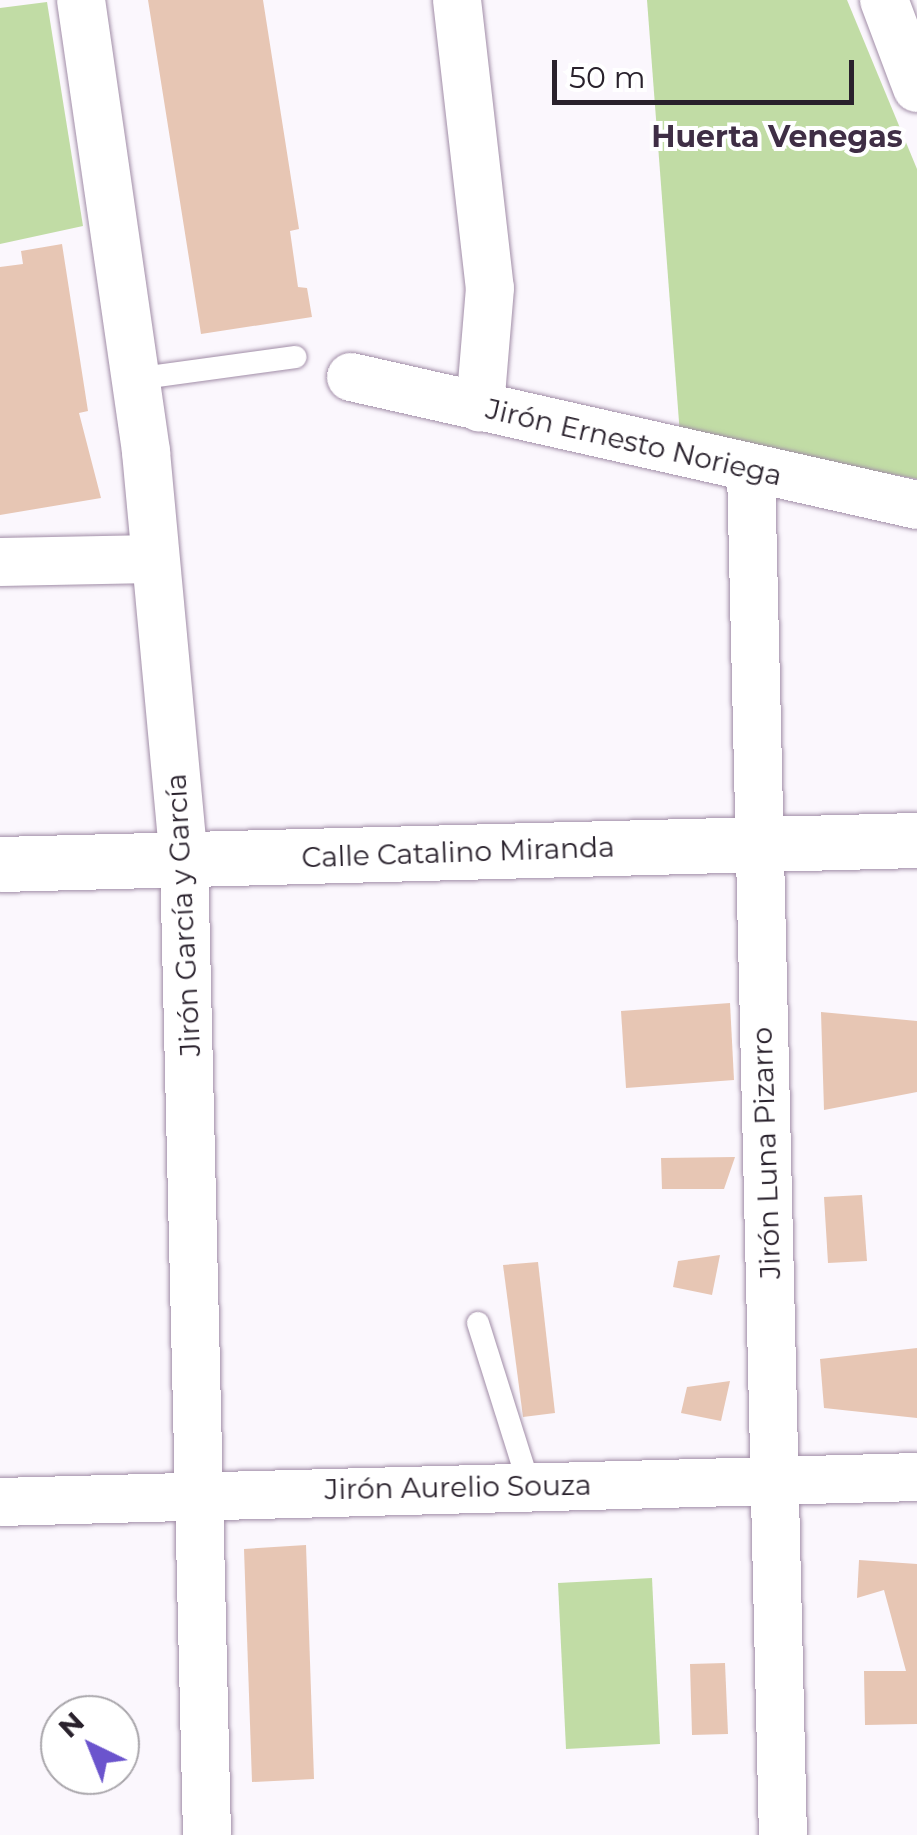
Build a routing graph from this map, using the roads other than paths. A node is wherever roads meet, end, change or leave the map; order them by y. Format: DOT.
graph roads {
  1 [pos="82,0"];
  2 [pos="457,0"];
  3 [pos="884,0"];
  4 [pos="917,88"];
  5 [pos="296,357"];
  6 [pos="351,377"];
  7 [pos="136,379"];
  8 [pos="480,408"];
  9 [pos="751,470"];
  10 [pos="917,505"];
  11 [pos="156,559"];
  12 [pos="0,562"];
  13 [pos="917,840"];
  14 [pos="756,844"];
  15 [pos="184,859"];
  16 [pos="0,864"];
  17 [pos="478,1323"];
  18 [pos="917,1477"];
  19 [pos="776,1481"];
  20 [pos="528,1485"];
  21 [pos="206,1491"];
  22 [pos="0,1502"];
  23 [pos="207,1835"];
  24 [pos="782,1835"];
  1 -- 7 [label="street, Jirón García y García"];
  2 -- 8 [label="street"];
  3 -- 4 [label="street"];
  5 -- 7 [label="lane"];
  6 -- 8 [label="street, Jirón Ernesto Noriega"];
  7 -- 11 [label="street, Jirón García y García"];
  8 -- 9 [label="street, Jirón Ernesto Noriega"];
  9 -- 10 [label="street, Jirón Ernesto Noriega"];
  9 -- 14 [label="street, Jirón Luna Pizarro"];
  11 -- 12 [label="street"];
  11 -- 15 [label="street, Jirón García y García"];
  13 -- 14 [label="street, Calle Catalino Miranda"];
  14 -- 15 [label="street, Calle Catalino Miranda"];
  14 -- 19 [label="street, Jirón Luna Pizarro"];
  15 -- 16 [label="street, Calle Catalino Miranda"];
  15 -- 21 [label="street, Jirón García y García"];
  17 -- 20 [label="lane"];
  18 -- 19 [label="street, Jirón Aurelio Souza"];
  19 -- 20 [label="street, Jirón Aurelio Souza"];
  19 -- 24 [label="street, Jirón Luna Pizarro"];
  20 -- 21 [label="street, Jirón Aurelio Souza"];
  21 -- 22 [label="street, Jirón Aurelio Souza"];
  21 -- 23 [label="street, Jirón García y García"];
}
